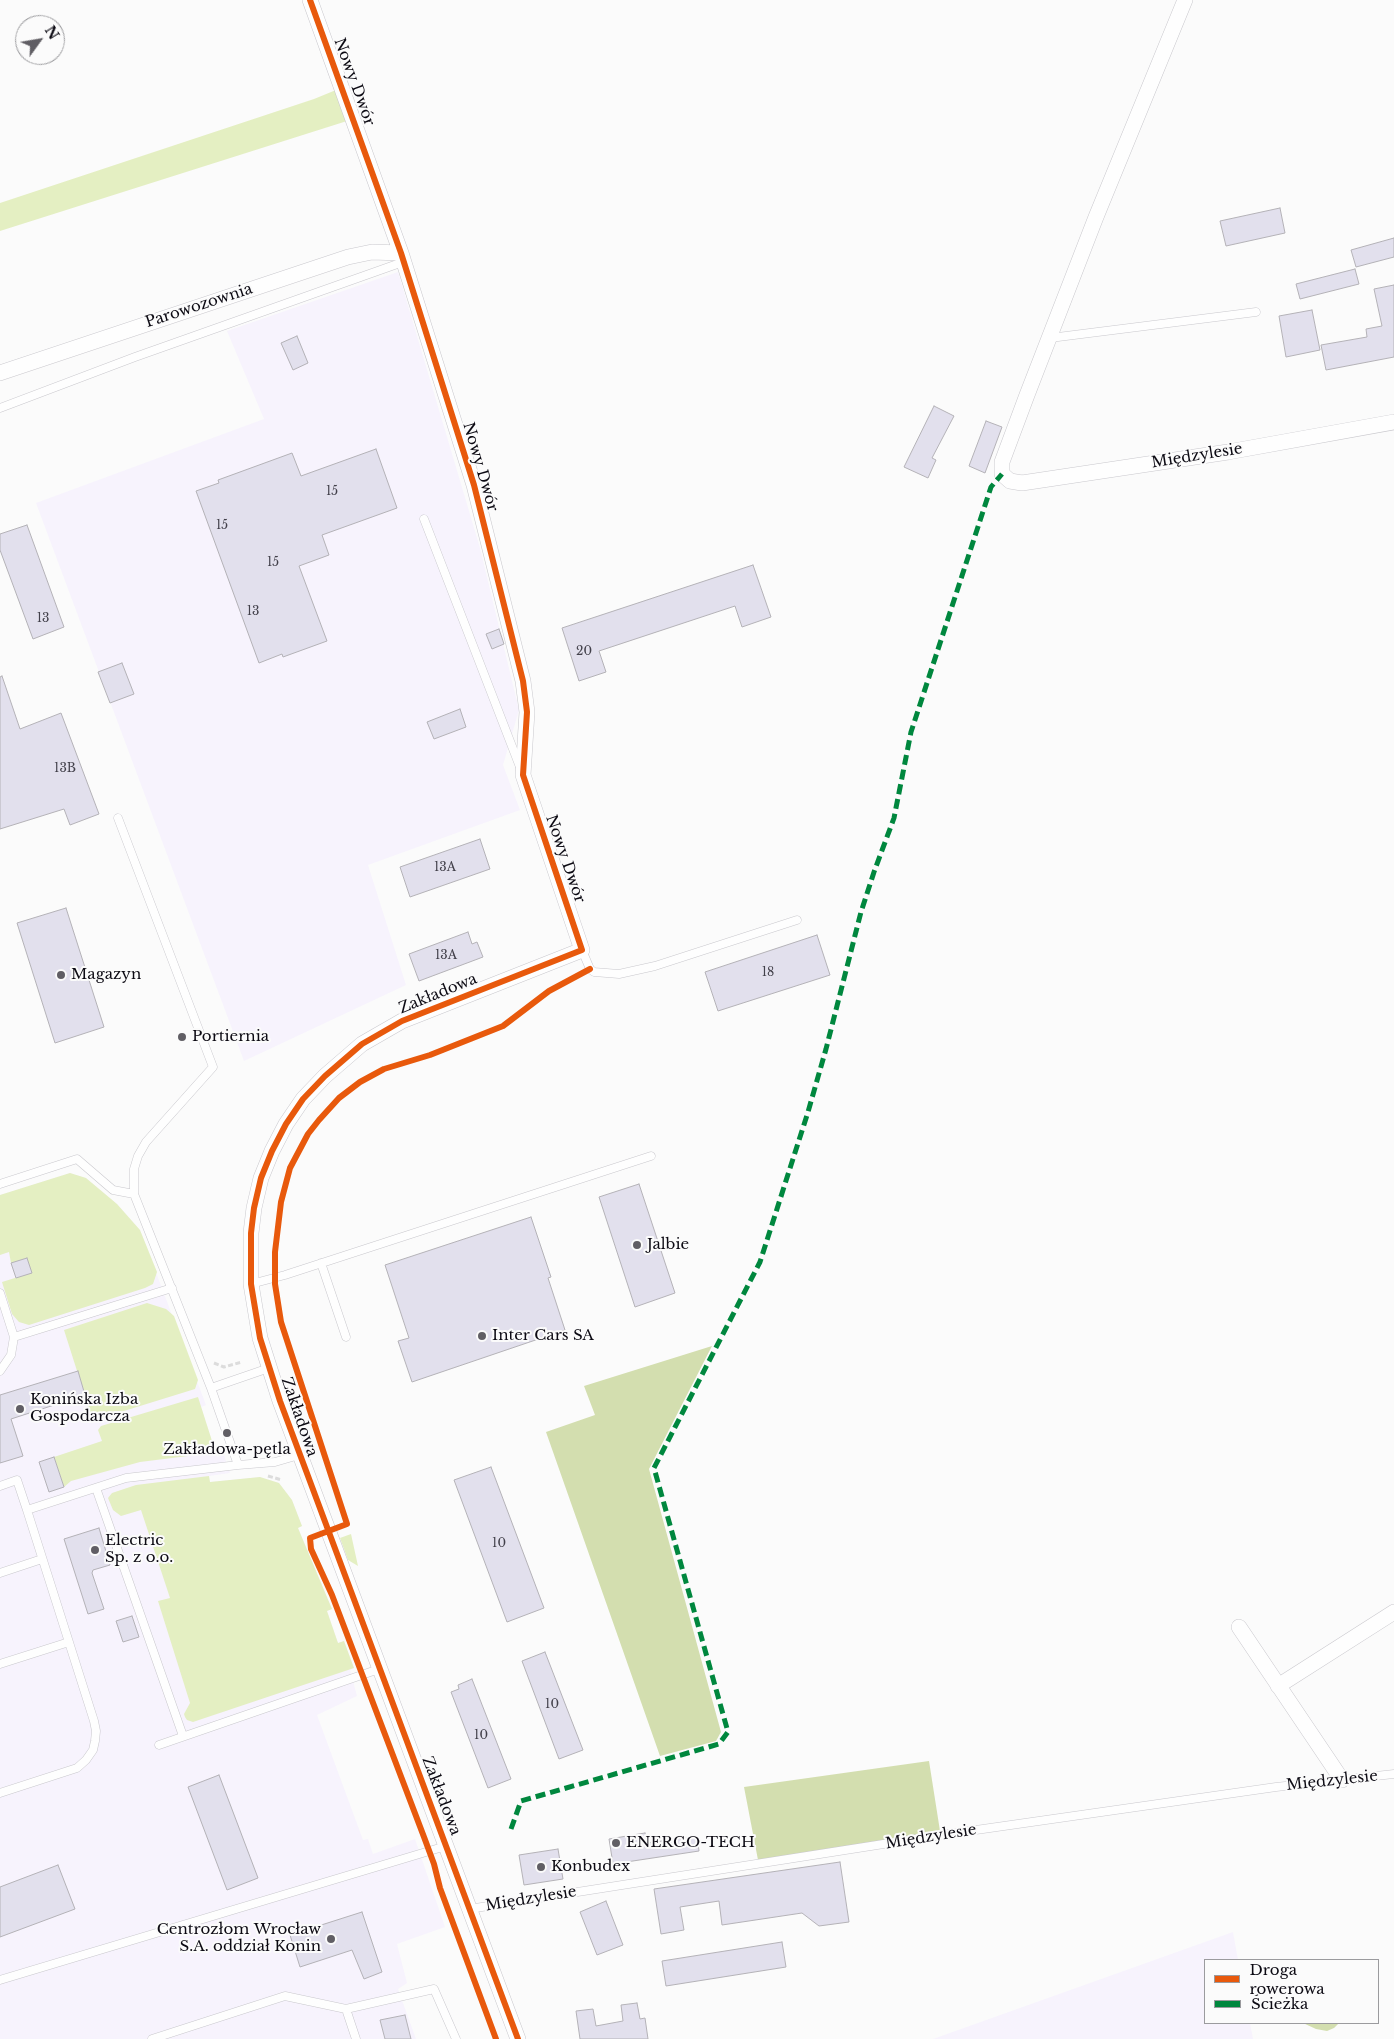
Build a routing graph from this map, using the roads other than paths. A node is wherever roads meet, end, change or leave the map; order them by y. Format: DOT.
graph roads {
  1 [pos="310,0"];
  2 [pos="1185,0"];
  3 [pos="402,257"];
  4 [pos="1256,312"];
  5 [pos="1050,338"];
  6 [pos="0,373"];
  7 [pos="0,408"];
  8 [pos="1394,422"];
  9 [pos="424,518"];
  10 [pos="523,775"];
  11 [pos="118,818"];
  12 [pos="797,920"];
  13 [pos="582,950"];
  14 [pos="651,1156"];
  15 [pos="0,1184"];
  16 [pos="134,1194"];
  17 [pos="321,1263"];
  18 [pos="251,1284"];
  19 [pos="172,1288"];
  20 [pos="0,1293"];
  21 [pos="3,1312"];
  22 [pos="14,1337"];
  23 [pos="346,1337"];
  24 [pos="269,1368"];
  25 [pos="0,1371"];
  26 [pos="211,1388"];
  27 [pos="299,1455"];
  28 [pos="238,1465"];
  29 [pos="0,1486"];
  30 [pos="96,1488"];
  31 [pos="27,1510"];
  32 [pos="42,1559"];
  33 [pos="0,1572"];
  34 [pos="1394,1612"];
  35 [pos="1239,1627"];
  36 [pos="69,1642"];
  37 [pos="0,1664"];
  38 [pos="380,1670"];
  39 [pos="1278,1686"];
  40 [pos="183,1736"];
  41 [pos="159,1745"];
  42 [pos="1394,1774"];
  43 [pos="1342,1780"];
  44 [pos="0,1793"];
  45 [pos="446,1846"];
  46 [pos="469,1909"];
  47 [pos="0,1980"];
  48 [pos="346,2009"];
  49 [pos="152,2039"];
  50 [pos="356,2039"];
  51 [pos="456,2039"];
  52 [pos="518,2039"];
  1 -- 3 [label="street, Nowy Dwór"];
  2 -- 5 [label="street"];
  3 -- 6 [label="street, Parowozownia"];
  3 -- 7 [label="lane"];
  3 -- 10 [label="street, Nowy Dwór"];
  4 -- 5 [label="lane"];
  5 -- 8 [label="street, Międzylesie"];
  9 -- 10 [label="lane"];
  10 -- 13 [label="street, Nowy Dwór"];
  11 -- 16 [label="lane"];
  12 -- 13 [label="lane"];
  13 -- 18 [label="street, Zakładowa"];
  14 -- 17 [label="lane"];
  15 -- 16 [label="lane"];
  16 -- 19 [label="lane"];
  17 -- 18 [label="lane"];
  17 -- 23 [label="lane"];
  18 -- 24 [label="street, Zakładowa"];
  19 -- 22 [label="lane"];
  19 -- 26 [label="lane"];
  20 -- 21 [label="lane"];
  21 -- 22 [label="lane"];
  22 -- 25 [label="lane"];
  24 -- 26 [label="lane"];
  24 -- 27 [label="street, Zakładowa"];
  26 -- 28 [label="lane"];
  27 -- 28 [label="lane"];
  27 -- 38 [label="street, Zakładowa"];
  28 -- 30 [label="lane"];
  29 -- 31 [label="lane"];
  30 -- 31 [label="lane"];
  30 -- 40 [label="lane"];
  31 -- 32 [label="lane"];
  32 -- 33 [label="lane"];
  32 -- 36 [label="lane"];
  34 -- 39 [label="street"];
  35 -- 39 [label="street"];
  36 -- 37 [label="lane"];
  36 -- 44 [label="lane"];
  38 -- 40 [label="lane"];
  38 -- 45 [label="street, Zakładowa"];
  39 -- 43 [label="street"];
  40 -- 41 [label="lane"];
  42 -- 43 [label="lane, Międzylesie"];
  43 -- 46 [label="lane, Międzylesie"];
  45 -- 46 [label="street, Zakładowa"];
  45 -- 47 [label="lane"];
  46 -- 52 [label="street, Zakładowa"];
  48 -- 49 [label="lane"];
  48 -- 50 [label="lane"];
  48 -- 51 [label="lane"];
}
